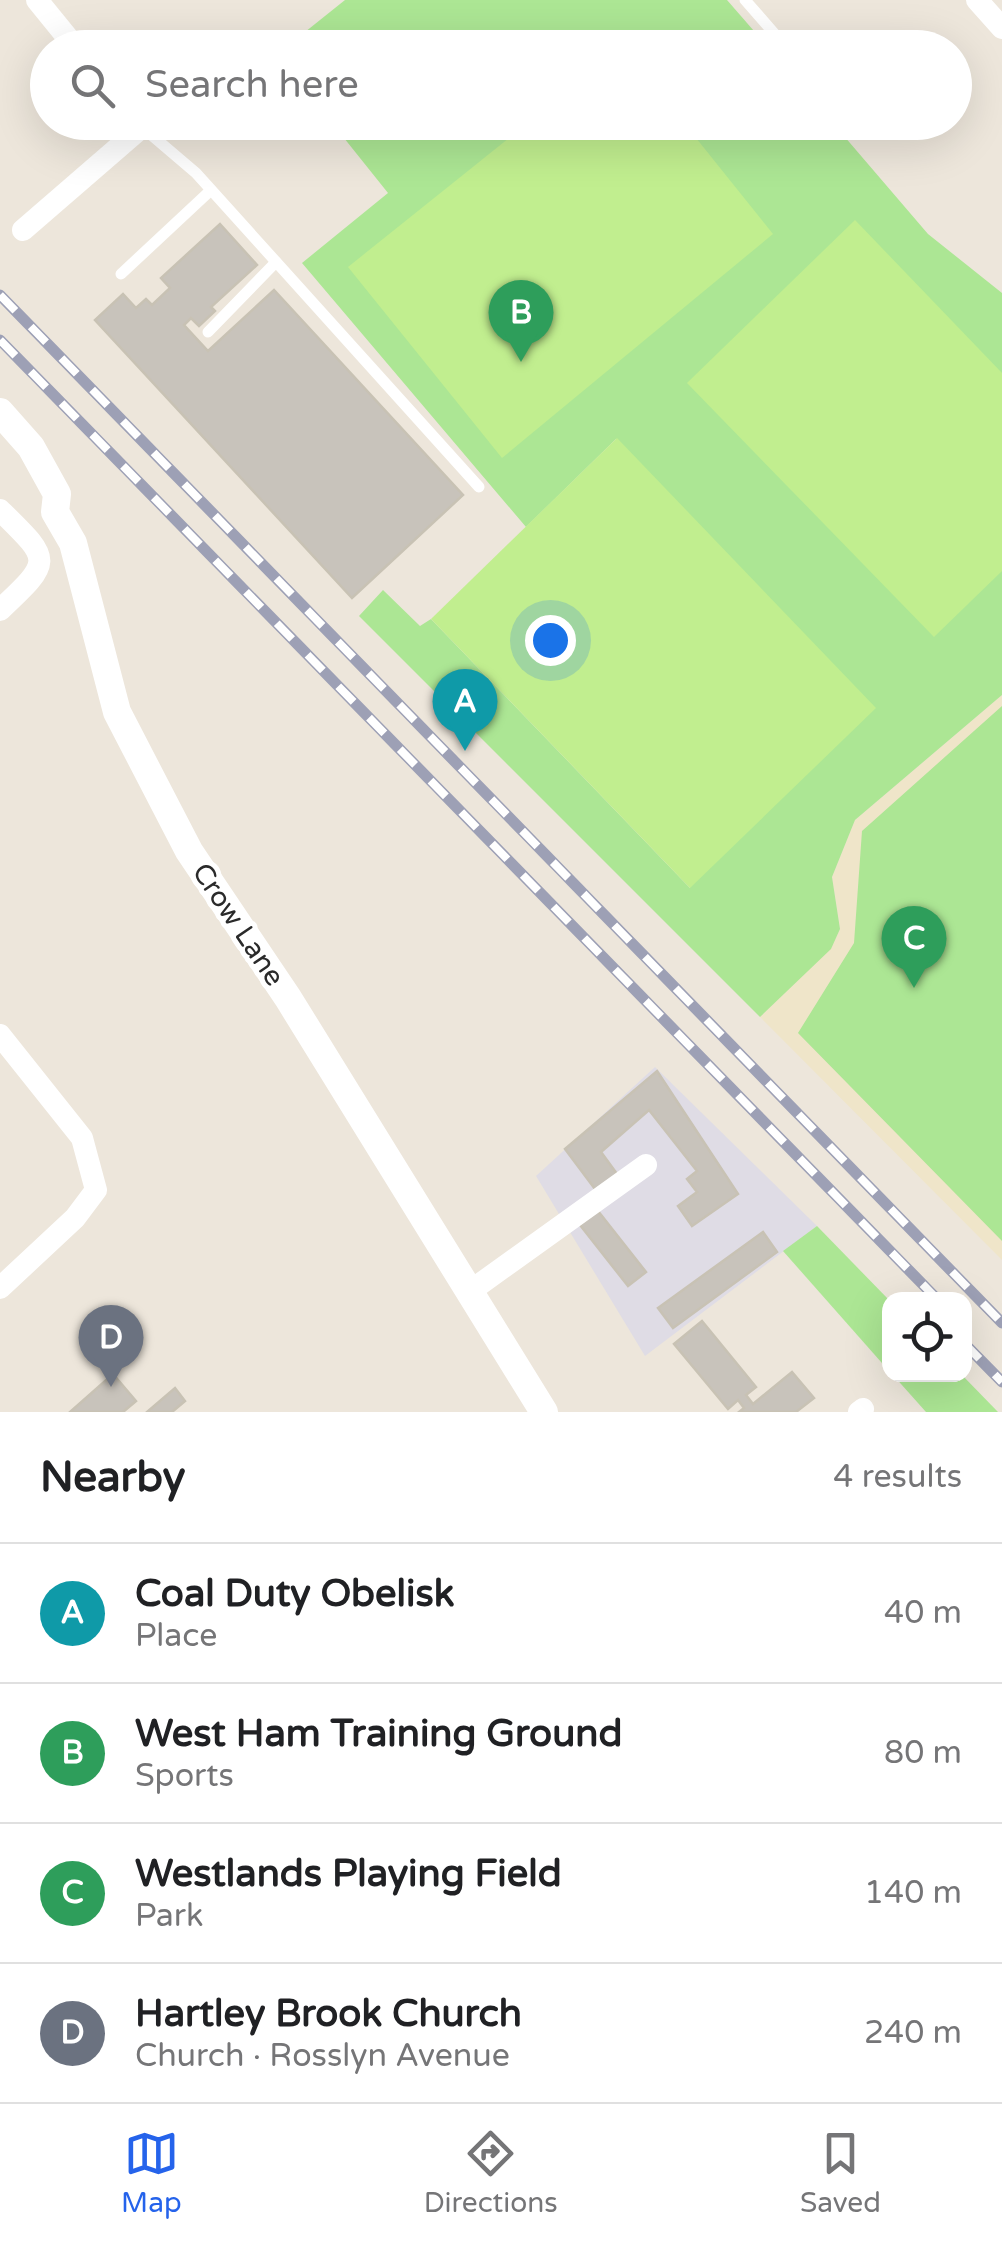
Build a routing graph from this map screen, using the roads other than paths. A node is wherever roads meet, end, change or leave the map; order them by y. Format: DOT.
graph roads {
  1 [pos="745,0"];
  2 [pos="977,0"];
  3 [pos="39,1"];
  4 [pos="1002,28"];
  5 [pos="62,30"];
  6 [pos="771,30"];
  7 [pos="123,140"];
  8 [pos="156,140"];
  9 [pos="211,190"];
  10 [pos="23,230"];
  11 [pos="276,262"];
  12 [pos="121,274"];
  13 [pos="208,332"];
  14 [pos="0,412"];
  15 [pos="479,487"];
  16 [pos="0,510"];
  17 [pos="0,610"];
  18 [pos="0,1035"];
  19 [pos="646,1164"];
  20 [pos="0,1288"];
  21 [pos="469,1292"];
  22 [pos="543,1412"];
  1 -- 6 [label="lane"];
  2 -- 4 [label="street"];
  3 -- 5 [label="street"];
  7 -- 10 [label="street"];
  8 -- 9 [label="lane"];
  9 -- 11 [label="lane"];
  9 -- 12 [label="lane"];
  11 -- 13 [label="lane"];
  11 -- 15 [label="lane"];
  14 -- 21 [label="street, Crow Lane"];
  16 -- 17 [label="street"];
  18 -- 20 [label="street"];
  19 -- 21 [label="street"];
  21 -- 22 [label="street, Crow Lane"];
}
